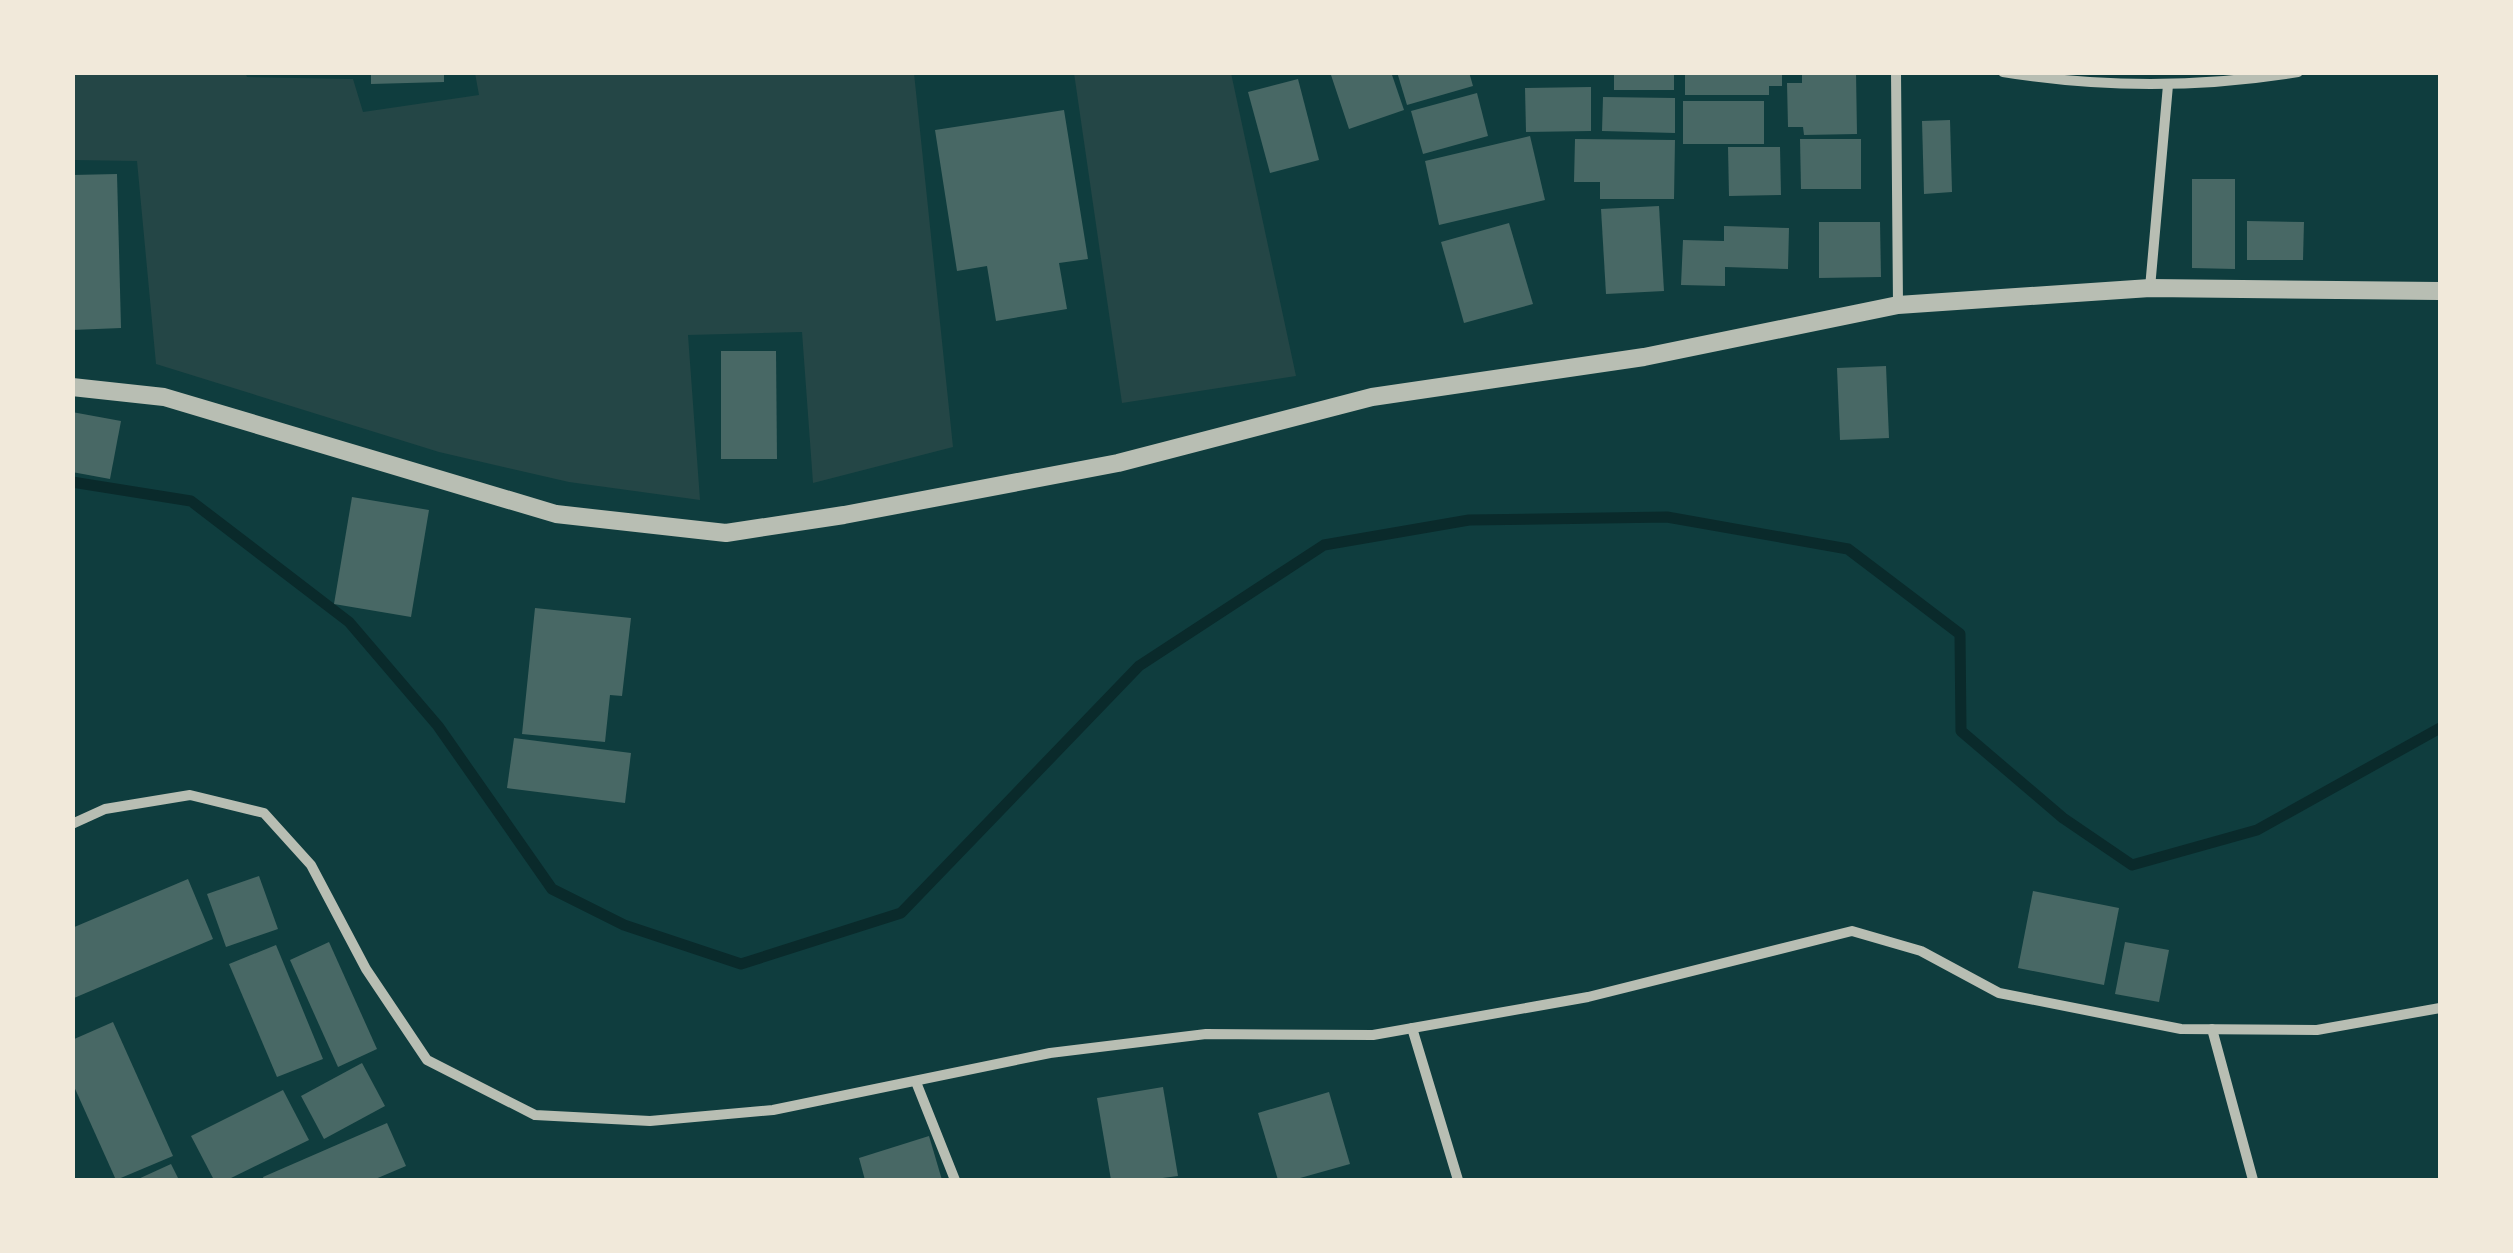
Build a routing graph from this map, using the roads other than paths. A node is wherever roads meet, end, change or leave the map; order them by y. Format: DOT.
graph roads {
  1 [pos="1896,72"];
  2 [pos="2004,72"];
  3 [pos="2298,72"];
  4 [pos="2168,85"];
  5 [pos="2150,288"];
  6 [pos="2440,291"];
  7 [pos="1898,305"];
  8 [pos="72,388"];
  9 [pos="72,824"];
  10 [pos="2440,1008"];
  11 [pos="1412,1028"];
  12 [pos="2212,1030"];
  13 [pos="916,1082"];
  14 [pos="954,1180"];
  15 [pos="1458,1180"];
  16 [pos="2253,1180"];
  1 -- 7 [label="street"];
  2 -- 4 [label="street"];
  3 -- 4 [label="street"];
  4 -- 5 [label="street"];
  5 -- 6 [label="street"];
  5 -- 7 [label="street"];
  7 -- 8 [label="street"];
  9 -- 13 [label="street"];
  10 -- 12 [label="street"];
  11 -- 12 [label="street"];
  11 -- 13 [label="street"];
  11 -- 15 [label="street"];
  12 -- 16 [label="street"];
  13 -- 14 [label="street"];
}
